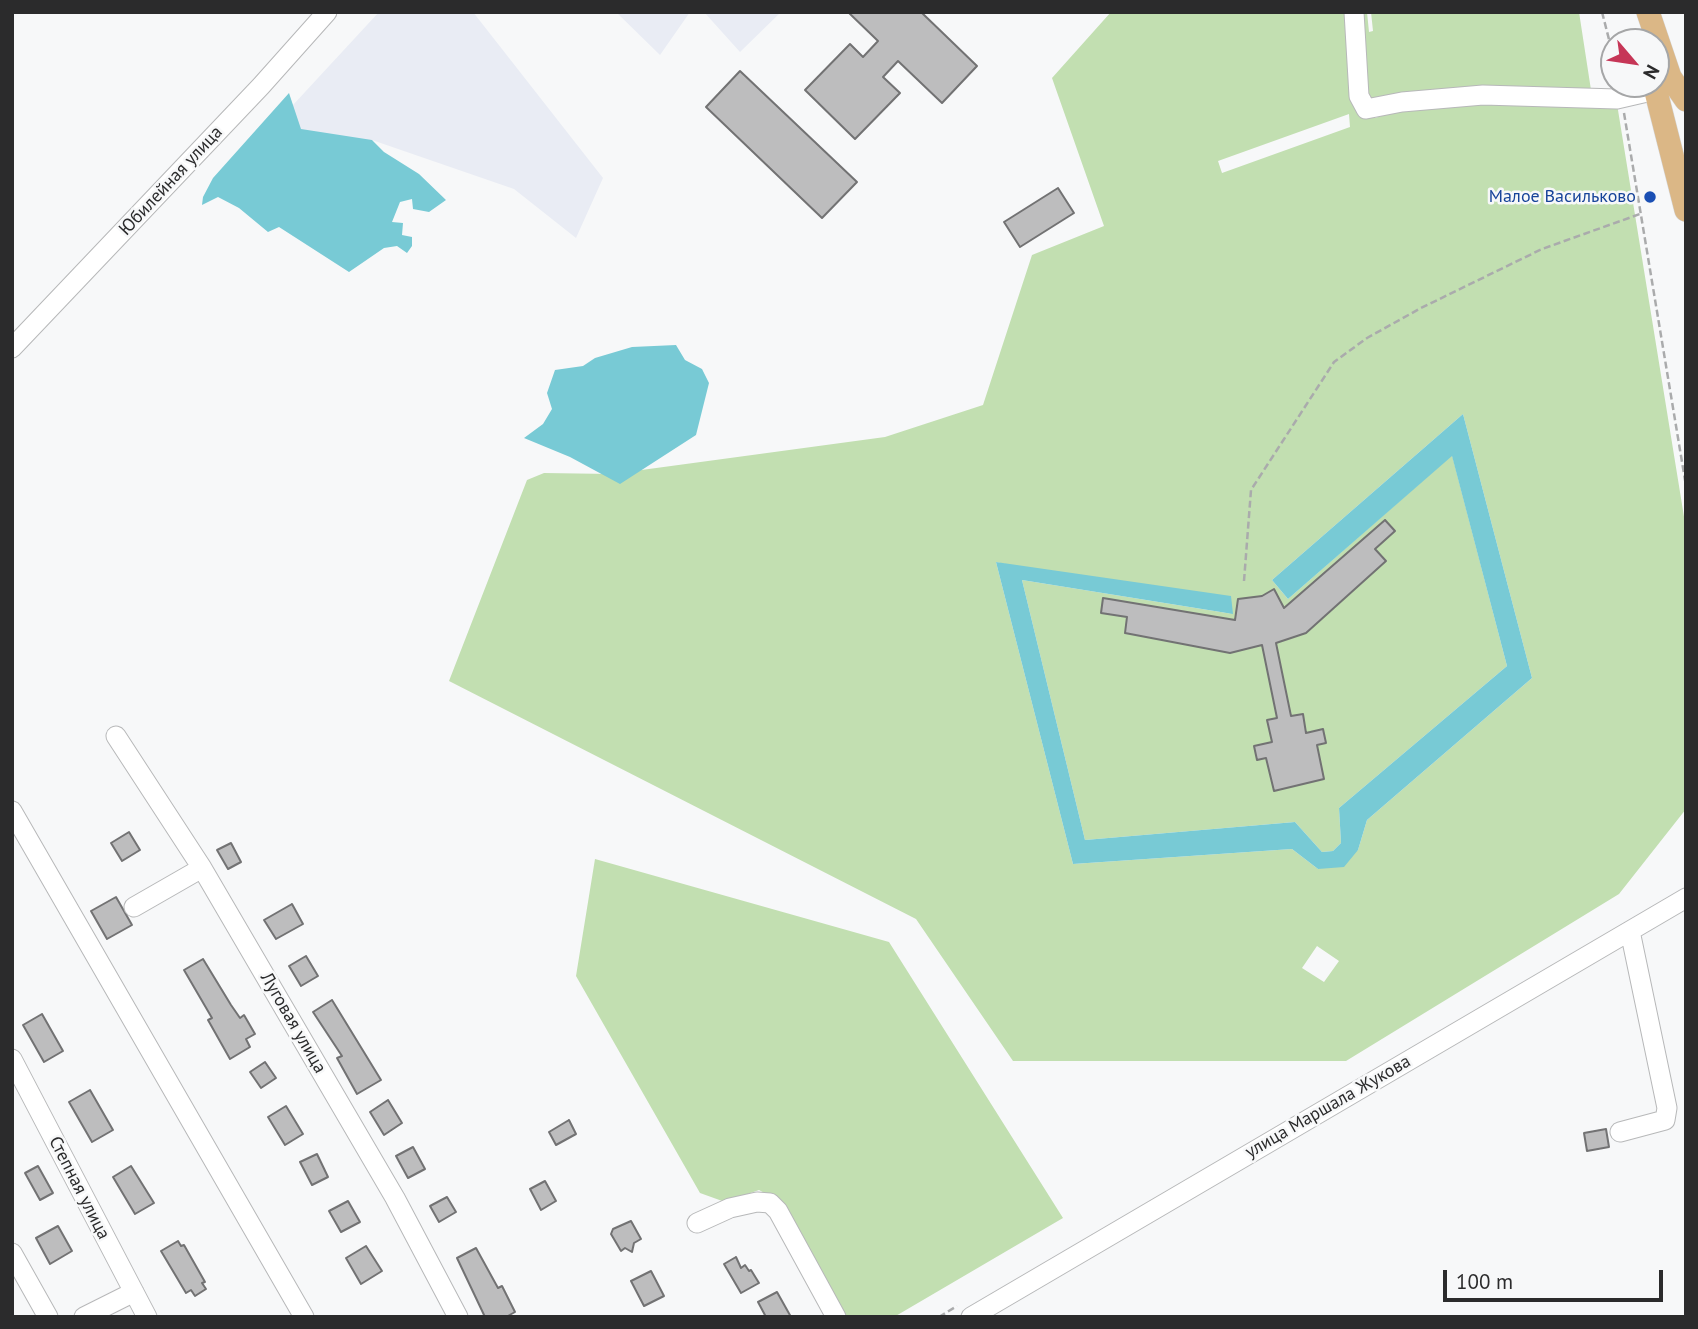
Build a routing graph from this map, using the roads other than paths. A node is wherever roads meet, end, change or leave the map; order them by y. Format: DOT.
graph roads {
  1 [pos="327,12"];
  2 [pos="1354,12"];
  3 [pos="1647,12"];
  4 [pos="1620,98"];
  5 [pos="1658,98"];
  6 [pos="1686,100"];
  7 [pos="1686,210"];
  8 [pos="12,348"];
  9 [pos="116,736"];
  10 [pos="12,811"];
  11 [pos="202,868"];
  12 [pos="1686,898"];
  13 [pos="134,907"];
  14 [pos="1630,931"];
  15 [pos="12,1059"];
  16 [pos="1620,1132"];
  17 [pos="697,1223"];
  18 [pos="12,1253"];
  19 [pos="134,1292"];
  20 [pos="48,1317"];
  21 [pos="84,1317"];
  22 [pos="147,1317"];
  23 [pos="304,1317"];
  24 [pos="458,1317"];
  25 [pos="836,1317"];
  26 [pos="971,1317"];
  1 -- 8 [label="street, Юбилейная улица"];
  2 -- 4 [label="street"];
  3 -- 6 [label="main road"];
  5 -- 7 [label="main road"];
  9 -- 11 [label="street, Луговая улица"];
  10 -- 23 [label="street"];
  11 -- 13 [label="street"];
  11 -- 24 [label="street, Луговая улица"];
  12 -- 14 [label="street, улица Маршала Жукова"];
  14 -- 16 [label="street"];
  14 -- 26 [label="street, улица Маршала Жукова"];
  15 -- 19 [label="street, Степная улица"];
  17 -- 25 [label="street"];
  18 -- 20 [label="street"];
  19 -- 21 [label="street"];
  19 -- 22 [label="street, Степная улица"];
}
